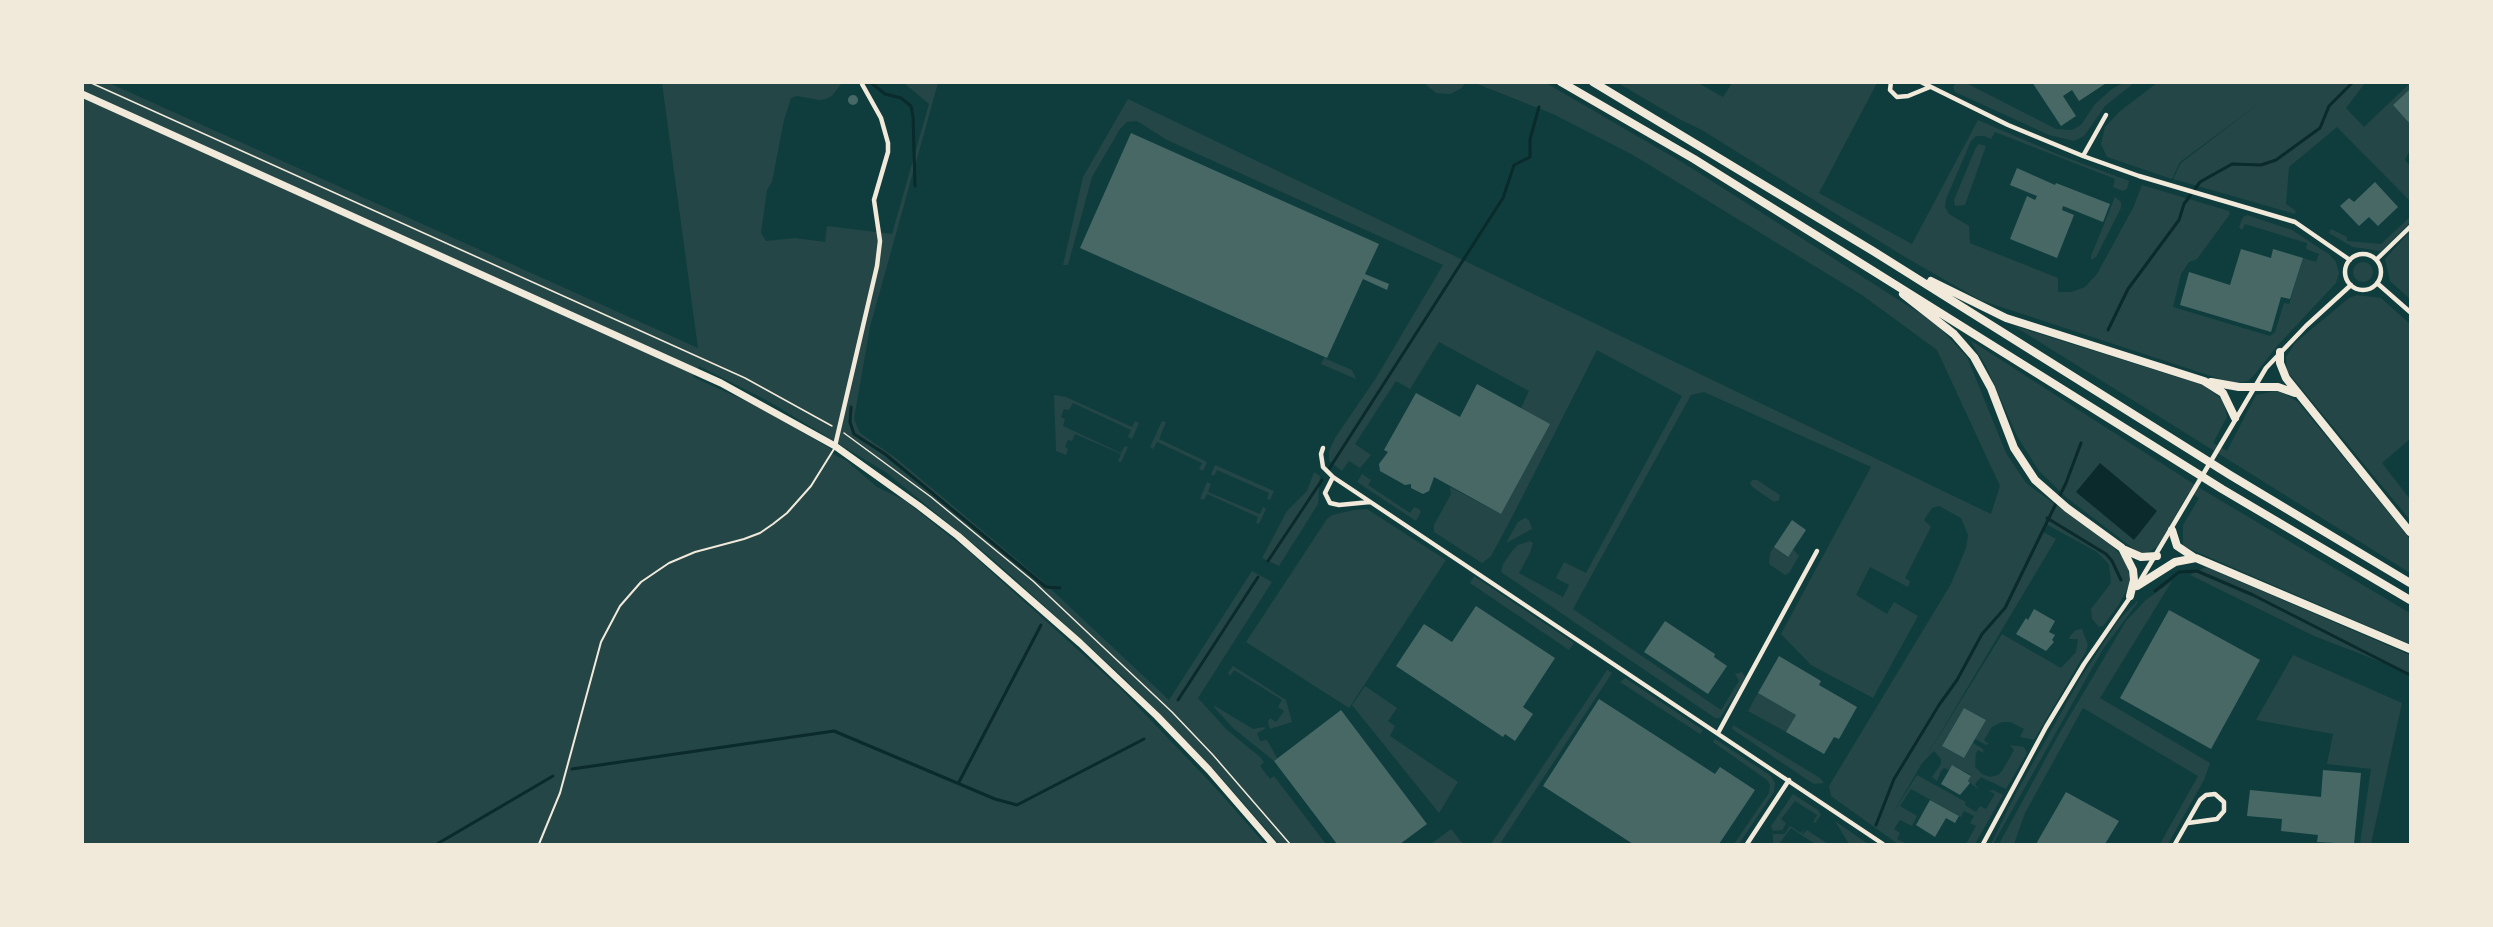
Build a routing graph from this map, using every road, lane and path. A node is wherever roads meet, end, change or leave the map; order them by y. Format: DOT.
graph roads {
  1 [pos="89,82"];
  2 [pos="1561,82"];
  3 [pos="1593,82"];
  4 [pos="1891,82"];
  5 [pos="1921,82"];
  6 [pos="862,84"];
  7 [pos="1930,87"];
  8 [pos="82,94"];
  9 [pos="2106,116"];
  10 [pos="2083,156"];
  11 [pos="2410,227"];
  12 [pos="1873,251"];
  13 [pos="2350,260"];
  14 [pos="2377,260"];
  15 [pos="1862,263"];
  16 [pos="2377,283"];
  17 [pos="2351,285"];
  18 [pos="2410,312"];
  19 [pos="2280,352"];
  20 [pos="2204,381"];
  21 [pos="2254,386"];
  22 [pos="2301,396"];
  23 [pos="2235,418"];
  24 [pos="840,431"];
  25 [pos="835,446"];
  26 [pos="1323,447"];
  27 [pos="1333,477"];
  28 [pos="1373,502"];
  29 [pos="2172,531"];
  30 [pos="2410,532"];
  31 [pos="2122,548"];
  32 [pos="1817,550"];
  33 [pos="2157,556"];
  34 [pos="2196,558"];
  35 [pos="2410,583"];
  36 [pos="2137,586"];
  37 [pos="2130,596"];
  38 [pos="2410,600"];
  39 [pos="2410,649"];
  40 [pos="1718,733"];
  41 [pos="1789,780"];
  42 [pos="2188,823"];
  43 [pos="539,844"];
  44 [pos="1273,844"];
  45 [pos="1290,844"];
  46 [pos="1747,844"];
  47 [pos="1883,844"];
  48 [pos="1983,844"];
  49 [pos="2175,844"];
  1 -- 24 [label="path"];
  2 -- 15 [label="highway"];
  3 -- 12 [label="highway"];
  4 -- 7 [label="street"];
  5 -- 7 [label="street"];
  6 -- 24 [label="street"];
  7 -- 10 [label="street"];
  8 -- 25 [label="main road"];
  9 -- 10 [label="street"];
  10 -- 13 [label="street"];
  11 -- 14 [label="street"];
  12 -- 20 [label="highway"];
  12 -- 35 [label="highway"];
  13 -- 14 [label="street"];
  13 -- 17 [label="street"];
  14 -- 16 [label="street"];
  15 -- 31 [label="highway"];
  15 -- 38 [label="highway"];
  16 -- 17 [label="street"];
  16 -- 18 [label="street"];
  17 -- 19 [label="street"];
  19 -- 21 [label="street"];
  19 -- 22 [label="highway"];
  20 -- 21 [label="highway"];
  20 -- 23 [label="highway"];
  21 -- 22 [label="highway"];
  21 -- 23 [label="street"];
  22 -- 30 [label="highway"];
  23 -- 29 [label="street"];
  24 -- 25 [label="street"];
  24 -- 45 [label="path"];
  25 -- 43 [label="lane"];
  25 -- 44 [label="main road"];
  26 -- 27 [label="street"];
  27 -- 28 [label="street"];
  27 -- 28 [label="street"];
  28 -- 40 [label="street"];
  29 -- 33 [label="street"];
  29 -- 34 [label="highway"];
  31 -- 33 [label="highway"];
  31 -- 37 [label="highway"];
  32 -- 40 [label="street"];
  33 -- 36 [label="street"];
  34 -- 36 [label="highway"];
  34 -- 39 [label="highway"];
  36 -- 37 [label="street"];
  37 -- 48 [label="street"];
  40 -- 41 [label="street"];
  41 -- 46 [label="street"];
  41 -- 47 [label="street"];
  42 -- 42 [label="street"];
  42 -- 49 [label="street"];
}
